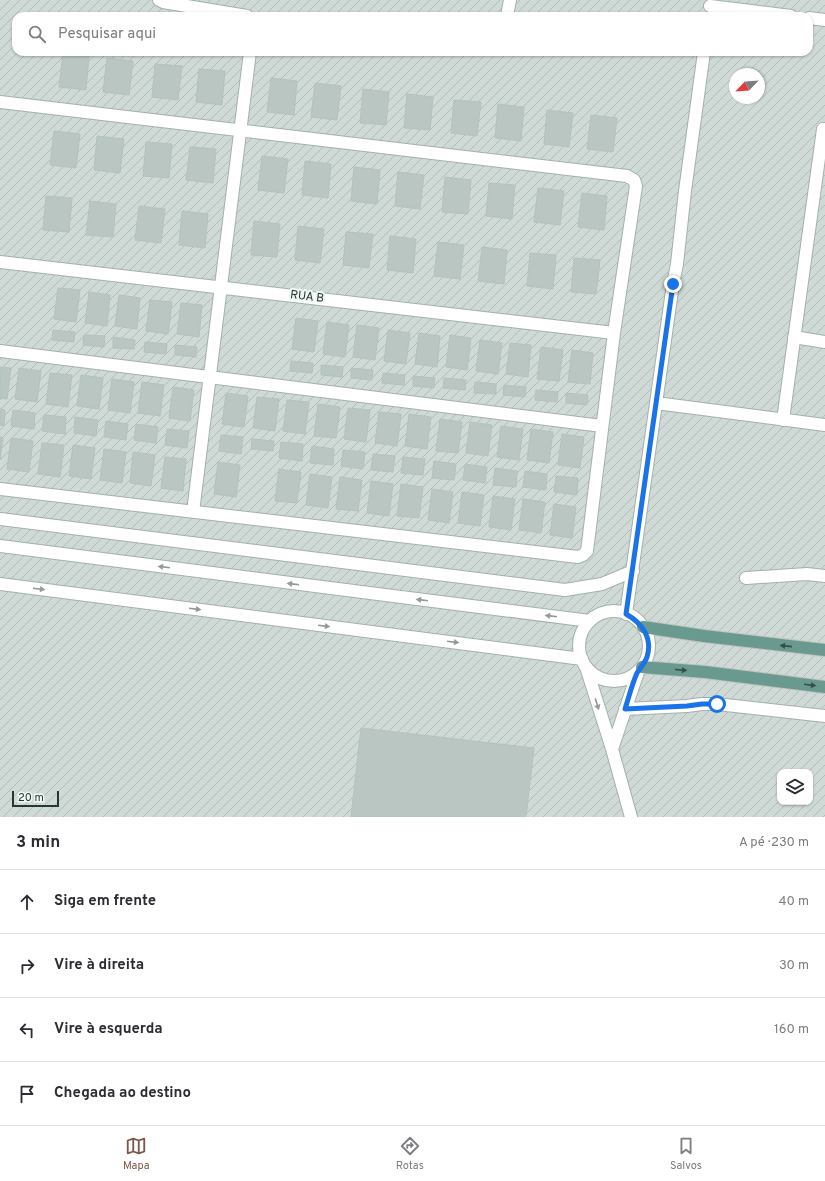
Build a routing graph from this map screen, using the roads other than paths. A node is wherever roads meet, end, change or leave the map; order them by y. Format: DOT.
graph roads {
  1 [pos="159,0"];
  2 [pos="510,0"];
  3 [pos="710,7"];
  4 [pos="223,12"];
  5 [pos="508,12"];
  6 [pos="755,12"];
  7 [pos="813,18"];
  8 [pos="825,20"];
  9 [pos="249,56"];
  10 [pos="703,56"];
  11 [pos="0,102"];
  12 [pos="825,129"];
  13 [pos="240,130"];
  14 [pos="819,199"];
  15 [pos="0,262"];
  16 [pos="221,288"];
  17 [pos="614,333"];
  18 [pos="794,337"];
  19 [pos="825,342"];
  20 [pos="0,351"];
  21 [pos="210,377"];
  22 [pos="656,403"];
  23 [pos="783,420"];
  24 [pos="825,425"];
  25 [pos="602,426"];
  26 [pos="0,490"];
  27 [pos="193,512"];
  28 [pos="0,519"];
  29 [pos="0,546"];
  30 [pos="632,571"];
  31 [pos="825,576"];
  32 [pos="746,578"];
  33 [pos="0,584"];
  34 [pos="626,614"];
  35 [pos="590,621"];
  36 [pos="643,627"];
  37 [pos="825,650"];
  38 [pos="584,663"];
  39 [pos="640,669"];
  40 [pos="825,687"];
  41 [pos="625,709"];
  42 [pos="825,716"];
  43 [pos="612,749"];
  44 [pos="631,817"];
  1 -- 4 [label="street"];
  2 -- 5 [label="street"];
  3 -- 6 [label="street"];
  7 -- 8 [label="street"];
  9 -- 13 [label="street"];
  10 -- 22 [label="street"];
  11 -- 13 [label="street"];
  12 -- 14 [label="street"];
  13 -- 16 [label="street"];
  13 -- 17 [label="street"];
  14 -- 18 [label="street"];
  15 -- 16 [label="street, RUA B"];
  16 -- 17 [label="street, RUA B"];
  16 -- 21 [label="street"];
  17 -- 25 [label="street"];
  18 -- 19 [label="street"];
  18 -- 23 [label="street"];
  20 -- 21 [label="street"];
  21 -- 25 [label="street"];
  21 -- 27 [label="street"];
  22 -- 23 [label="street"];
  22 -- 30 [label="street"];
  23 -- 24 [label="street"];
  25 -- 27 [label="street"];
  26 -- 27 [label="street"];
  28 -- 30 [label="street"];
  35 -- 29 [label="street, one-way"];
  30 -- 34 [label="street"];
  31 -- 32 [label="street"];
  33 -- 38 [label="street, one-way"];
  34 -- 35 [label="street"];
  34 -- 36 [label="street"];
  35 -- 38 [label="street"];
  37 -- 36 [label="main road, one-way"];
  36 -- 39 [label="street"];
  38 -- 39 [label="street"];
  38 -- 43 [label="street, one-way"];
  39 -- 40 [label="main road, one-way"];
  39 -- 41 [label="street"];
  41 -- 42 [label="street"];
  41 -- 43 [label="street"];
  43 -- 44 [label="street"];
}
